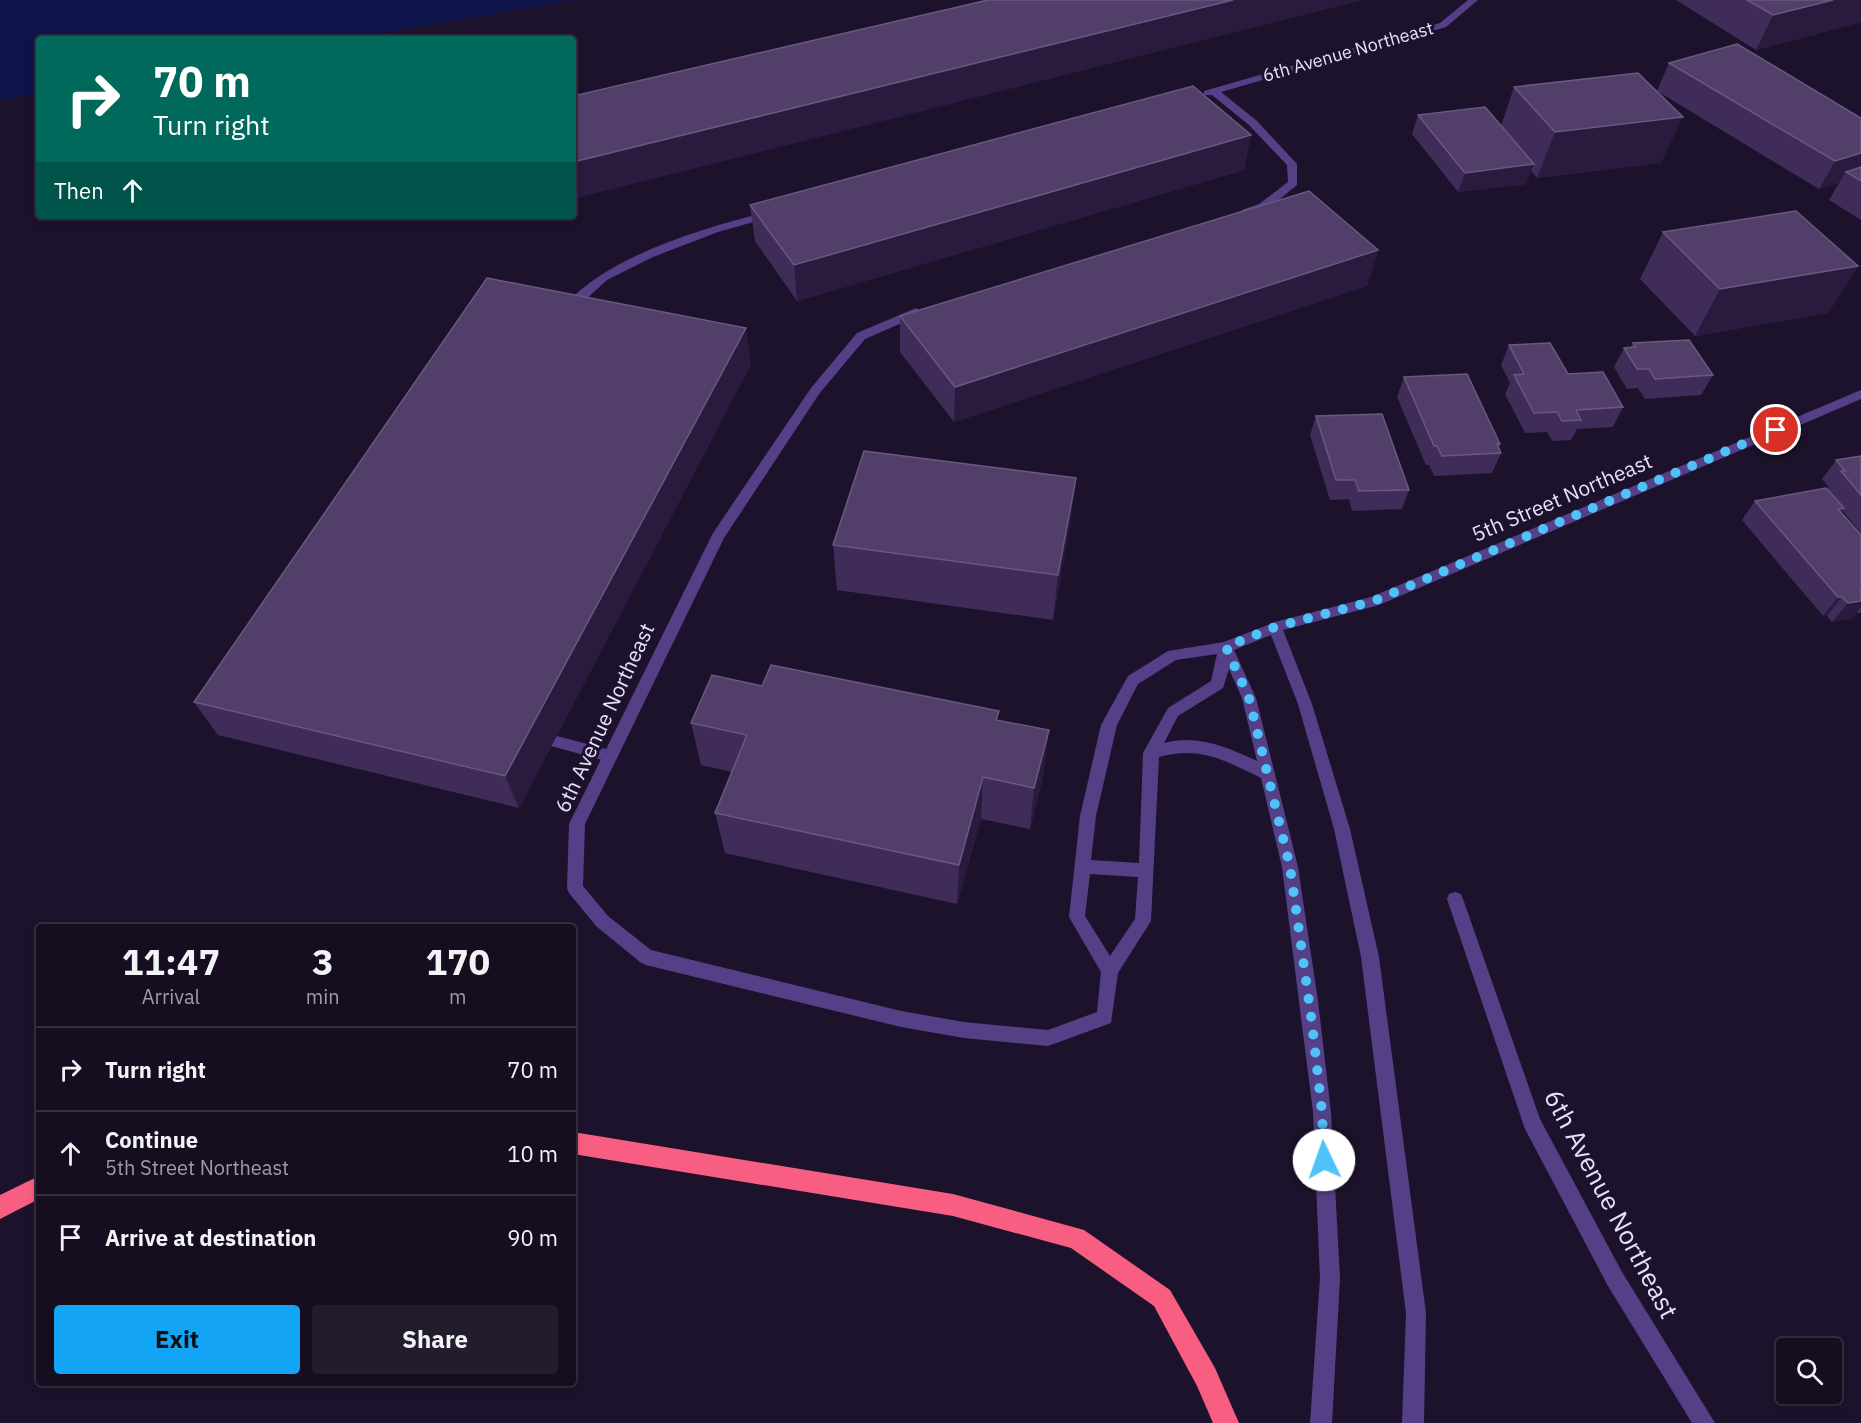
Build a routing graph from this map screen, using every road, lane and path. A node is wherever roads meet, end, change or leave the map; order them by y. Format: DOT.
graph roads {
  1 [pos="1474,0"];
  2 [pos="1214,91"];
  3 [pos="1191,97"];
  4 [pos="782,211"];
  5 [pos="1229,218"];
  6 [pos="928,309"];
  7 [pos="560,317"];
  8 [pos="1861,394"];
  9 [pos="1275,627"];
  10 [pos="1226,647"];
  11 [pos="520,733"];
  12 [pos="1150,753"];
  13 [pos="610,756"];
  14 [pos="1268,774"];
  15 [pos="1082,866"];
  16 [pos="1147,871"];
  17 [pos="1455,899"];
  18 [pos="1110,971"];
  19 [pos="576,1143"];
  20 [pos="36,1189"];
  21 [pos="0,1207"];
  22 [pos="1226,1423"];
  23 [pos="1321,1423"];
  24 [pos="1413,1423"];
  25 [pos="1704,1423"];
  1 -- 2 [label="street, 6th Avenue Northeast"];
  2 -- 3 [label="street, 6th Avenue Northeast"];
  2 -- 5 [label="street"];
  4 -- 7 [label="street"];
  6 -- 13 [label="street, 6th Avenue Northeast"];
  8 -- 9 [label="street, 5th Street Northeast"];
  9 -- 10 [label="street, 5th Street Northeast"];
  9 -- 24 [label="street"];
  10 -- 12 [label="street, 6th Avenue Northeast"];
  10 -- 14 [label="street"];
  10 -- 15 [label="street, 5th Street Northeast"];
  11 -- 13 [label="street"];
  12 -- 14 [label="street"];
  12 -- 16 [label="street, 6th Avenue Northeast"];
  13 -- 18 [label="street, 6th Avenue Northeast"];
  14 -- 23 [label="street"];
  15 -- 16 [label="street"];
  15 -- 18 [label="street, 5th Street Northeast"];
  16 -- 18 [label="street, 6th Avenue Northeast"];
  17 -- 25 [label="street, 6th Avenue Northeast"];
  19 -- 22 [label="highway"];
  20 -- 21 [label="highway"];
}
